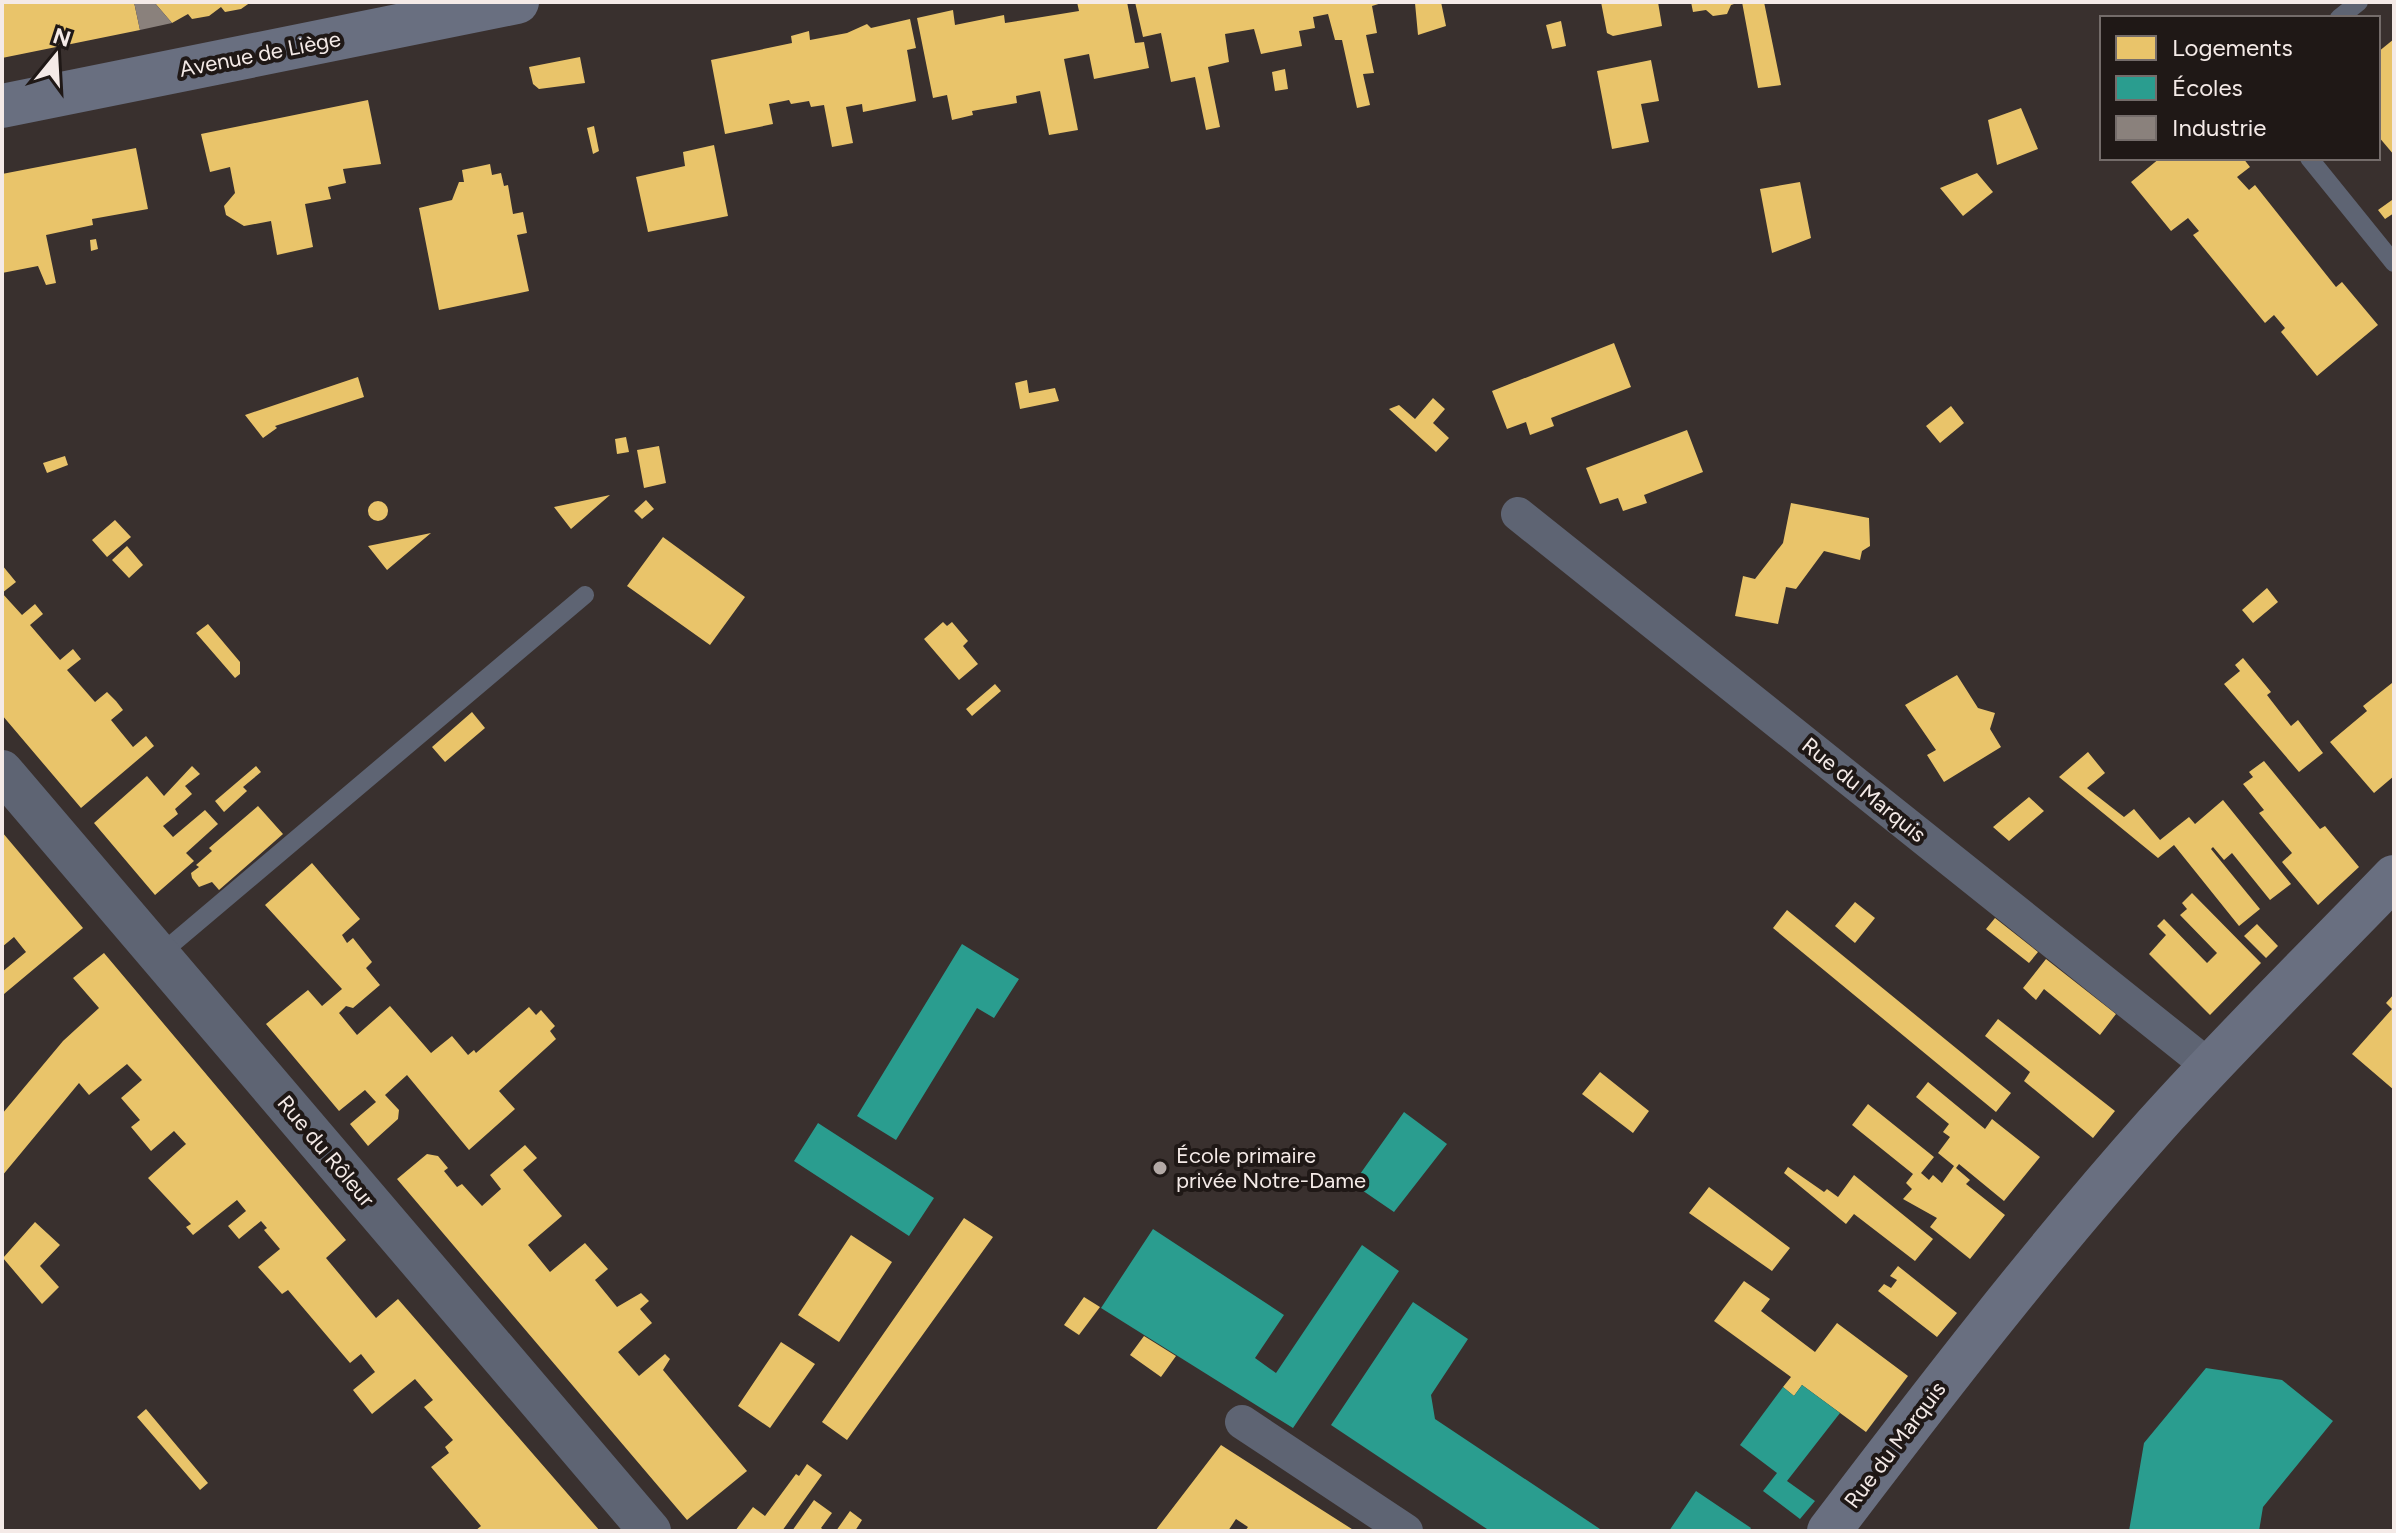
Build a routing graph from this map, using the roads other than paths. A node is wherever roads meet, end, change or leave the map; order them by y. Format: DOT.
graph roads {
  1 [pos="517,2"];
  2 [pos="2359,2"];
  3 [pos="2342,16"];
  4 [pos="2,106"];
  5 [pos="2311,160"];
  6 [pos="2394,263"];
  7 [pos="1518,514"];
  8 [pos="585,595"];
  9 [pos="2,771"];
  10 [pos="2394,877"];
  11 [pos="159,955"];
  12 [pos="2210,1067"];
  13 [pos="1242,1422"];
  14 [pos="650,1531"];
  15 [pos="1406,1531"];
  16 [pos="1829,1531"];
  1 -- 4 [label="main road, Avenue de Liège"];
  2 -- 3 [label="lane"];
  5 -- 6 [label="lane"];
  7 -- 12 [label="street, Rue du Marquis"];
  8 -- 11 [label="lane"];
  9 -- 11 [label="street, Rue du Rôleur"];
  10 -- 12 [label="main road, Rue du Marquis"];
  11 -- 14 [label="street, Rue du Rôleur"];
  12 -- 16 [label="main road, Rue du Marquis"];
  13 -- 15 [label="street"];
}
